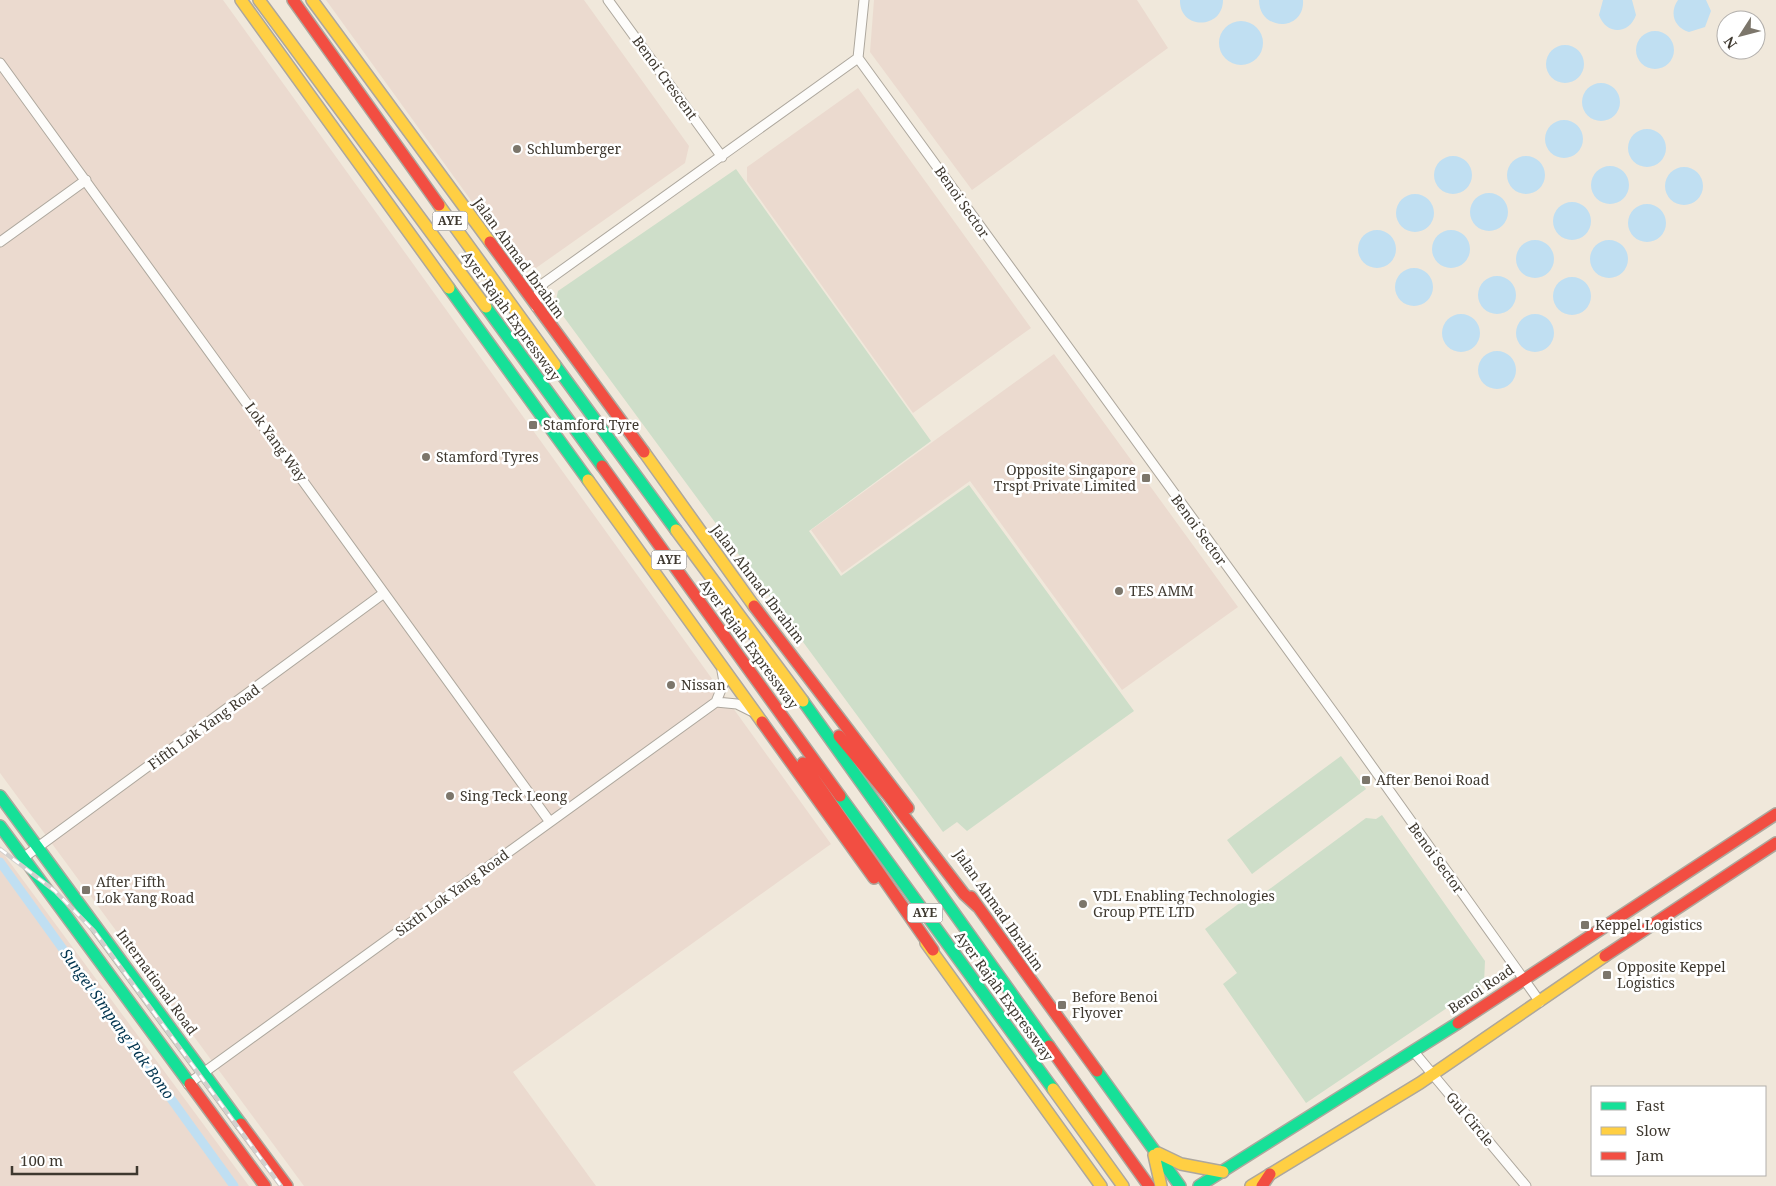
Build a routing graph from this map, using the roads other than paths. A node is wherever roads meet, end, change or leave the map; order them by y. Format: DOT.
graph roads {
  1 [pos="241,0"];
  2 [pos="259,0"];
  3 [pos="294,0"];
  4 [pos="312,0"];
  5 [pos="608,0"];
  6 [pos="864,0"];
  7 [pos="858,58"];
  8 [pos="0,62"];
  9 [pos="722,157"];
  10 [pos="86,180"];
  11 [pos="0,242"];
  12 [pos="519,282"];
  13 [pos="544,283"];
  14 [pos="536,307"];
  15 [pos="384,594"];
  16 [pos="727,640"];
  17 [pos="720,663"];
  18 [pos="716,702"];
  19 [pos="808,708"];
  20 [pos="755,714"];
  21 [pos="0,796"];
  22 [pos="1776,814"];
  23 [pos="550,822"];
  24 [pos="0,826"];
  25 [pos="1776,843"];
  26 [pos="37,847"];
  27 [pos="22,858"];
  28 [pos="977,906"];
  29 [pos="933,950"];
  30 [pos="1524,979"];
  31 [pos="1540,1002"];
  32 [pos="1414,1052"];
  33 [pos="204,1072"];
  34 [pos="1433,1074"];
  35 [pos="188,1084"];
  36 [pos="1153,1150"];
  37 [pos="1223,1172"];
  38 [pos="1270,1174"];
  39 [pos="1146,1182"];
  40 [pos="1097,1183"];
  41 [pos="265,1186"];
  42 [pos="288,1186"];
  43 [pos="1123,1186"];
  44 [pos="1161,1186"];
  45 [pos="1180,1186"];
  46 [pos="1199,1186"];
  47 [pos="1252,1186"];
  48 [pos="1262,1186"];
  49 [pos="1526,1186"];
  1 -- 17 [label="main road"];
  2 -- 16 [label="main road, Ayer Rajah Expressway / AYE"];
  3 -- 19 [label="main road, Ayer Rajah Expressway / AYE"];
  4 -- 12 [label="main road, Jalan Ahmad Ibrahim"];
  5 -- 9 [label="street, Benoi Crescent"];
  6 -- 7 [label="street"];
  7 -- 9 [label="street"];
  7 -- 30 [label="street, Benoi Sector"];
  8 -- 10 [label="street, Lok Yang Way"];
  9 -- 13 [label="street"];
  10 -- 11 [label="street"];
  10 -- 15 [label="street, Lok Yang Way"];
  12 -- 13 [label="street"];
  12 -- 14 [label="main road, Jalan Ahmad Ibrahim"];
  13 -- 14 [label="street"];
  14 -- 28 [label="main road, Jalan Ahmad Ibrahim"];
  15 -- 23 [label="street, Lok Yang Way"];
  15 -- 26 [label="street, Fifth Lok Yang Road"];
  16 -- 29 [label="main road"];
  16 -- 43 [label="main road, Ayer Rajah Expressway / AYE"];
  17 -- 18 [label="street"];
  17 -- 20 [label="main road"];
  18 -- 20 [label="street"];
  18 -- 23 [label="street, Sixth Lok Yang Road"];
  19 -- 28 [label="main road"];
  19 -- 39 [label="main road, Ayer Rajah Expressway / AYE"];
  20 -- 29 [label="main road"];
  21 -- 26 [label="main road, International Road"];
  22 -- 30 [label="main road, Benoi Road"];
  23 -- 33 [label="street, Sixth Lok Yang Road"];
  24 -- 27 [label="main road"];
  25 -- 31 [label="main road"];
  26 -- 27 [label="street, Fifth Lok Yang Road"];
  26 -- 33 [label="main road, International Road"];
  27 -- 35 [label="main road"];
  28 -- 36 [label="main road, Jalan Ahmad Ibrahim"];
  29 -- 40 [label="main road"];
  30 -- 31 [label="street, Benoi Sector"];
  30 -- 32 [label="main road, Benoi Road"];
  31 -- 34 [label="main road"];
  32 -- 34 [label="street, Gul Circle"];
  32 -- 37 [label="main road, Benoi Road"];
  33 -- 35 [label="street, Sixth Lok Yang Road"];
  33 -- 42 [label="main road, International Road"];
  34 -- 38 [label="main road"];
  34 -- 49 [label="street, Gul Circle"];
  35 -- 41 [label="main road"];
  36 -- 37 [label="main road"];
  36 -- 44 [label="main road"];
  36 -- 45 [label="main road, Jalan Ahmad Ibrahim"];
  37 -- 46 [label="main road, Benoi Road"];
  38 -- 47 [label="main road"];
  38 -- 48 [label="main road"];
}
